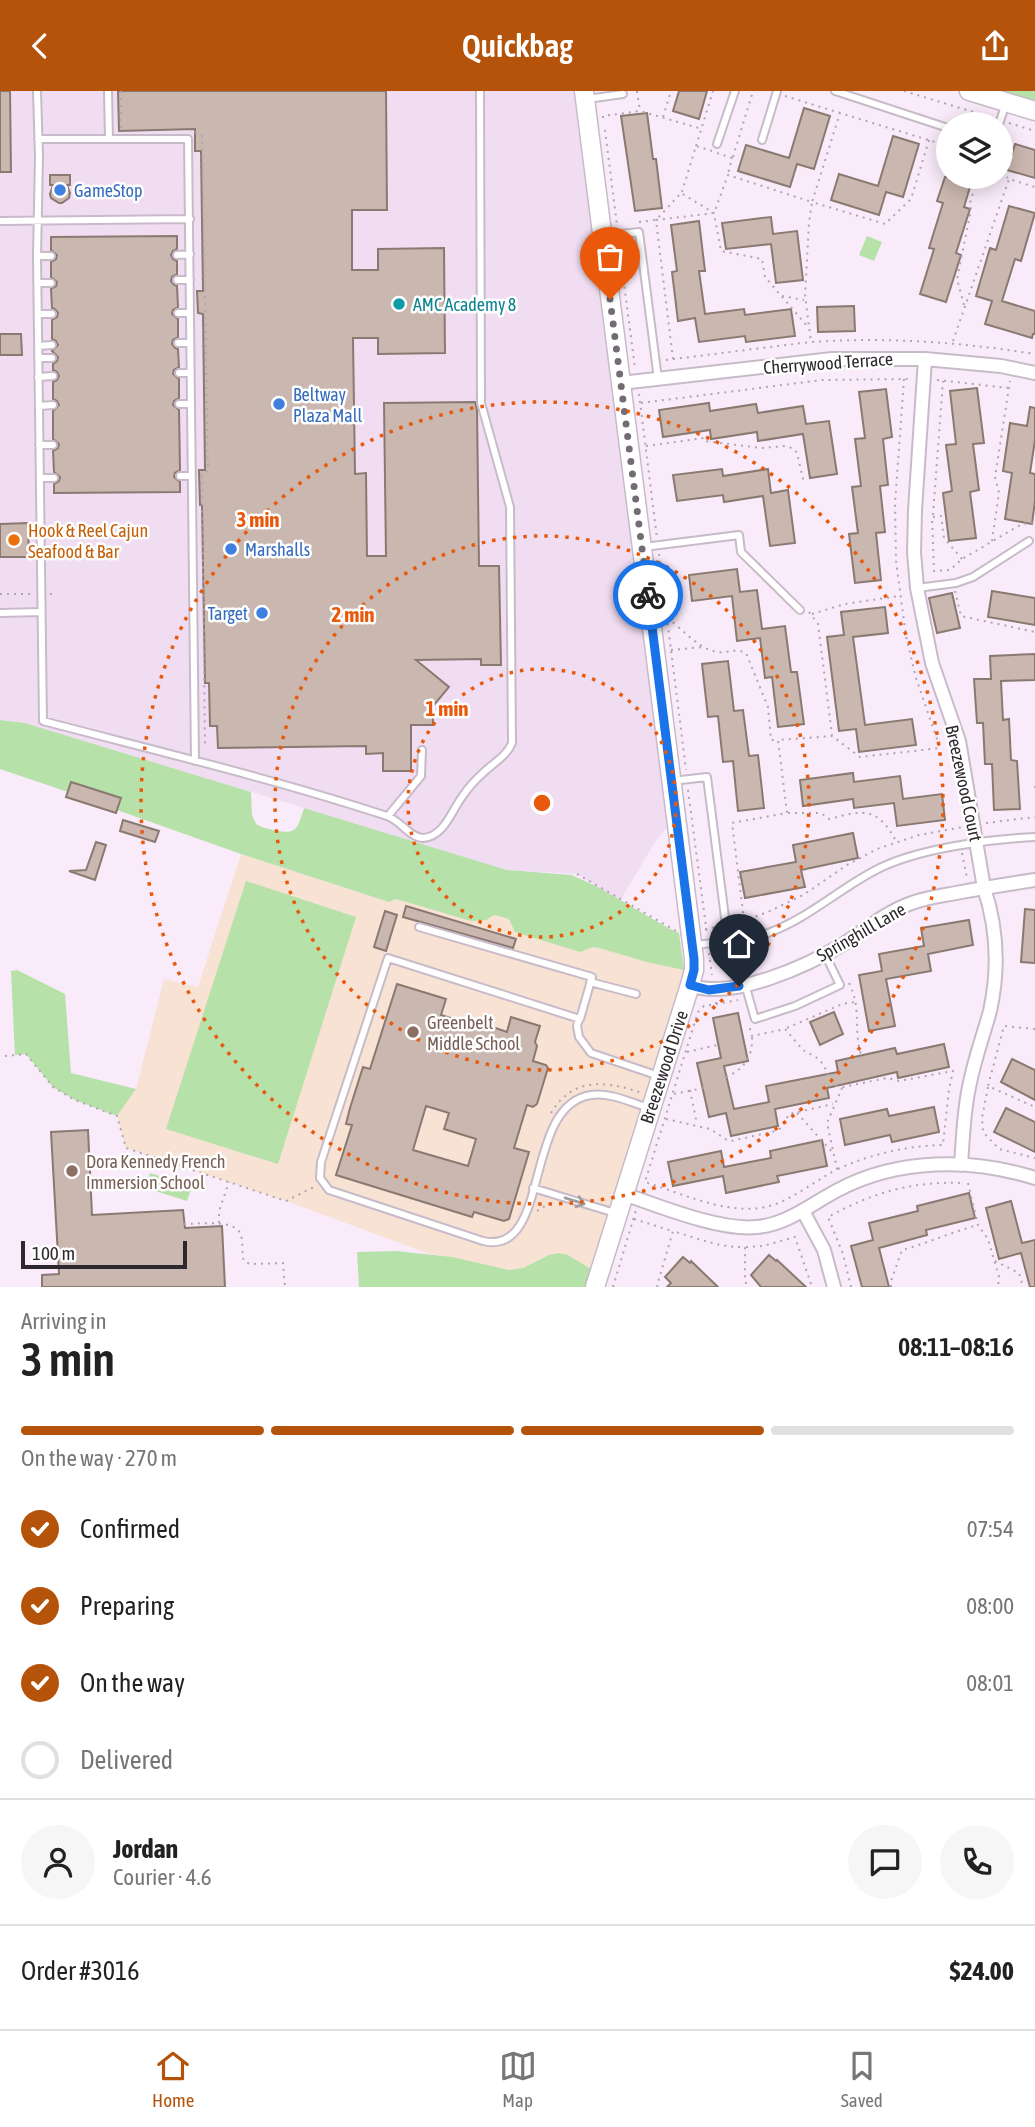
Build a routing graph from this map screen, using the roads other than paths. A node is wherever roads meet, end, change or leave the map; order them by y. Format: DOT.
graph roads {
  1 [pos="37,91"];
  2 [pos="108,91"];
  3 [pos="480,91"];
  4 [pos="735,91"];
  5 [pos="835,91"];
  6 [pos="970,91"];
  7 [pos="777,92"];
  8 [pos="623,94"];
  9 [pos="584,95"];
  10 [pos="1006,102"];
  11 [pos="1035,111"];
  12 [pos="1003,112"];
  13 [pos="936,124"];
  14 [pos="38,139"];
  15 [pos="110,139"];
  16 [pos="762,140"];
  17 [pos="718,144"];
  18 [pos="190,219"];
  19 [pos="0,221"];
  20 [pos="38,221"];
  21 [pos="610,235"];
  22 [pos="177,254"];
  23 [pos="190,254"];
  24 [pos="37,256"];
  25 [pos="51,256"];
  26 [pos="177,280"];
  27 [pos="190,280"];
  28 [pos="51,282"];
  29 [pos="37,283"];
  30 [pos="178,313"];
  31 [pos="190,313"];
  32 [pos="38,314"];
  33 [pos="52,314"];
  34 [pos="178,343"];
  35 [pos="190,343"];
  36 [pos="52,345"];
  37 [pos="38,346"];
  38 [pos="38,358"];
  39 [pos="52,358"];
  40 [pos="925,359"];
  41 [pos="179,373"];
  42 [pos="191,373"];
  43 [pos="1035,373"];
  44 [pos="53,376"];
  45 [pos="38,377"];
  46 [pos="658,379"];
  47 [pos="629,382"];
  48 [pos="179,404"];
  49 [pos="191,404"];
  50 [pos="54,405"];
  51 [pos="39,406"];
  52 [pos="180,444"];
  53 [pos="191,444"];
  54 [pos="39,445"];
  55 [pos="53,445"];
  56 [pos="180,476"];
  57 [pos="191,476"];
  58 [pos="40,478"];
  59 [pos="54,478"];
  60 [pos="1029,541"];
  61 [pos="650,546"];
  62 [pos="917,588"];
  63 [pos="800,610"];
  64 [pos="0,613"];
  65 [pos="41,613"];
  66 [pos="422,751"];
  67 [pos="195,761"];
  68 [pos="679,780"];
  69 [pos="388,816"];
  70 [pos="1035,837"];
  71 [pos="977,843"];
  72 [pos="1035,880"];
  73 [pos="984,888"];
  74 [pos="419,927"];
  75 [pos="700,937"];
  76 [pos="728,941"];
  77 [pos="825,954"];
  78 [pos="590,982"];
  79 [pos="745,984"];
  80 [pos="690,985"];
  81 [pos="636,994"];
  82 [pos="579,1019"];
  83 [pos="661,1076"];
  84 [pos="657,1108"];
  85 [pos="961,1164"];
  86 [pos="1035,1178"];
  87 [pos="533,1188"];
  88 [pos="632,1197"];
  89 [pos="803,1211"];
  90 [pos="626,1216"];
  91 [pos="595,1287"];
  92 [pos="834,1287"];
  1 -- 14 [label="lane"];
  2 -- 15 [label="lane"];
  3 -- 69 [label="lane"];
  4 -- 17 [label="lane"];
  5 -- 13 [label="lane"];
  6 -- 10 [label="street"];
  7 -- 16 [label="lane"];
  8 -- 9 [label="lane"];
  9 -- 21 [label="street, Breezewood Drive"];
  10 -- 11 [label="street"];
  10 -- 12 [label="lane"];
  14 -- 15 [label="lane"];
  14 -- 20 [label="lane"];
  15 -- 18 [label="lane"];
  18 -- 20 [label="lane"];
  18 -- 23 [label="lane"];
  19 -- 20 [label="lane"];
  20 -- 24 [label="lane"];
  21 -- 46 [label="lane"];
  21 -- 47 [label="street, Breezewood Drive"];
  22 -- 23 [label="lane"];
  23 -- 27 [label="lane"];
  24 -- 25 [label="lane"];
  24 -- 29 [label="lane"];
  26 -- 27 [label="lane"];
  27 -- 31 [label="lane"];
  28 -- 29 [label="lane"];
  29 -- 32 [label="lane"];
  30 -- 31 [label="lane"];
  31 -- 35 [label="lane"];
  32 -- 33 [label="lane"];
  32 -- 37 [label="lane"];
  34 -- 35 [label="lane"];
  35 -- 42 [label="lane"];
  36 -- 37 [label="lane"];
  37 -- 38 [label="lane"];
  38 -- 39 [label="lane"];
  38 -- 45 [label="lane"];
  40 -- 43 [label="street, Cherrywood Terrace"];
  40 -- 46 [label="street, Cherrywood Terrace"];
  40 -- 62 [label="street, Breezewood Court"];
  41 -- 42 [label="lane"];
  42 -- 49 [label="lane"];
  44 -- 45 [label="lane"];
  45 -- 51 [label="lane"];
  46 -- 47 [label="street, Cherrywood Terrace"];
  47 -- 61 [label="street, Breezewood Drive"];
  48 -- 49 [label="lane"];
  49 -- 53 [label="lane"];
  50 -- 51 [label="lane"];
  51 -- 54 [label="lane"];
  52 -- 53 [label="lane"];
  53 -- 57 [label="lane"];
  54 -- 55 [label="lane"];
  54 -- 58 [label="lane"];
  56 -- 57 [label="lane"];
  57 -- 67 [label="lane"];
  58 -- 59 [label="lane"];
  58 -- 65 [label="lane"];
  60 -- 62 [label="lane"];
  61 -- 63 [label="lane"];
  61 -- 68 [label="street, Breezewood Drive"];
  62 -- 71 [label="street, Breezewood Court"];
  64 -- 65 [label="lane"];
  65 -- 67 [label="lane"];
  66 -- 69 [label="lane"];
  67 -- 69 [label="lane"];
  68 -- 75 [label="street, Breezewood Drive"];
  68 -- 76 [label="lane"];
  70 -- 71 [label="lane"];
  71 -- 73 [label="street, Breezewood Court"];
  71 -- 76 [label="lane"];
  72 -- 73 [label="street, Springhill Lane"];
  73 -- 77 [label="street, Springhill Lane"];
  73 -- 85 [label="street, Breezewood Court"];
  74 -- 78 [label="lane"];
  75 -- 76 [label="lane"];
  75 -- 80 [label="street, Breezewood Drive"];
  77 -- 79 [label="street, Springhill Lane"];
  77 -- 79 [label="lane"];
  78 -- 81 [label="lane"];
  78 -- 82 [label="lane"];
  79 -- 80 [label="street, Springhill Lane"];
  80 -- 83 [label="street, Breezewood Drive"];
  82 -- 83 [label="lane"];
  82 -- 87 [label="lane"];
  83 -- 84 [label="street, Breezewood Drive"];
  84 -- 87 [label="lane"];
  84 -- 88 [label="street, Breezewood Drive"];
  85 -- 86 [label="street"];
  85 -- 89 [label="street"];
  87 -- 90 [label="lane, one-way"];
  88 -- 89 [label="street"];
  88 -- 90 [label="street, Breezewood Drive"];
  89 -- 92 [label="street"];
  90 -- 91 [label="street, Breezewood Drive"];
}
